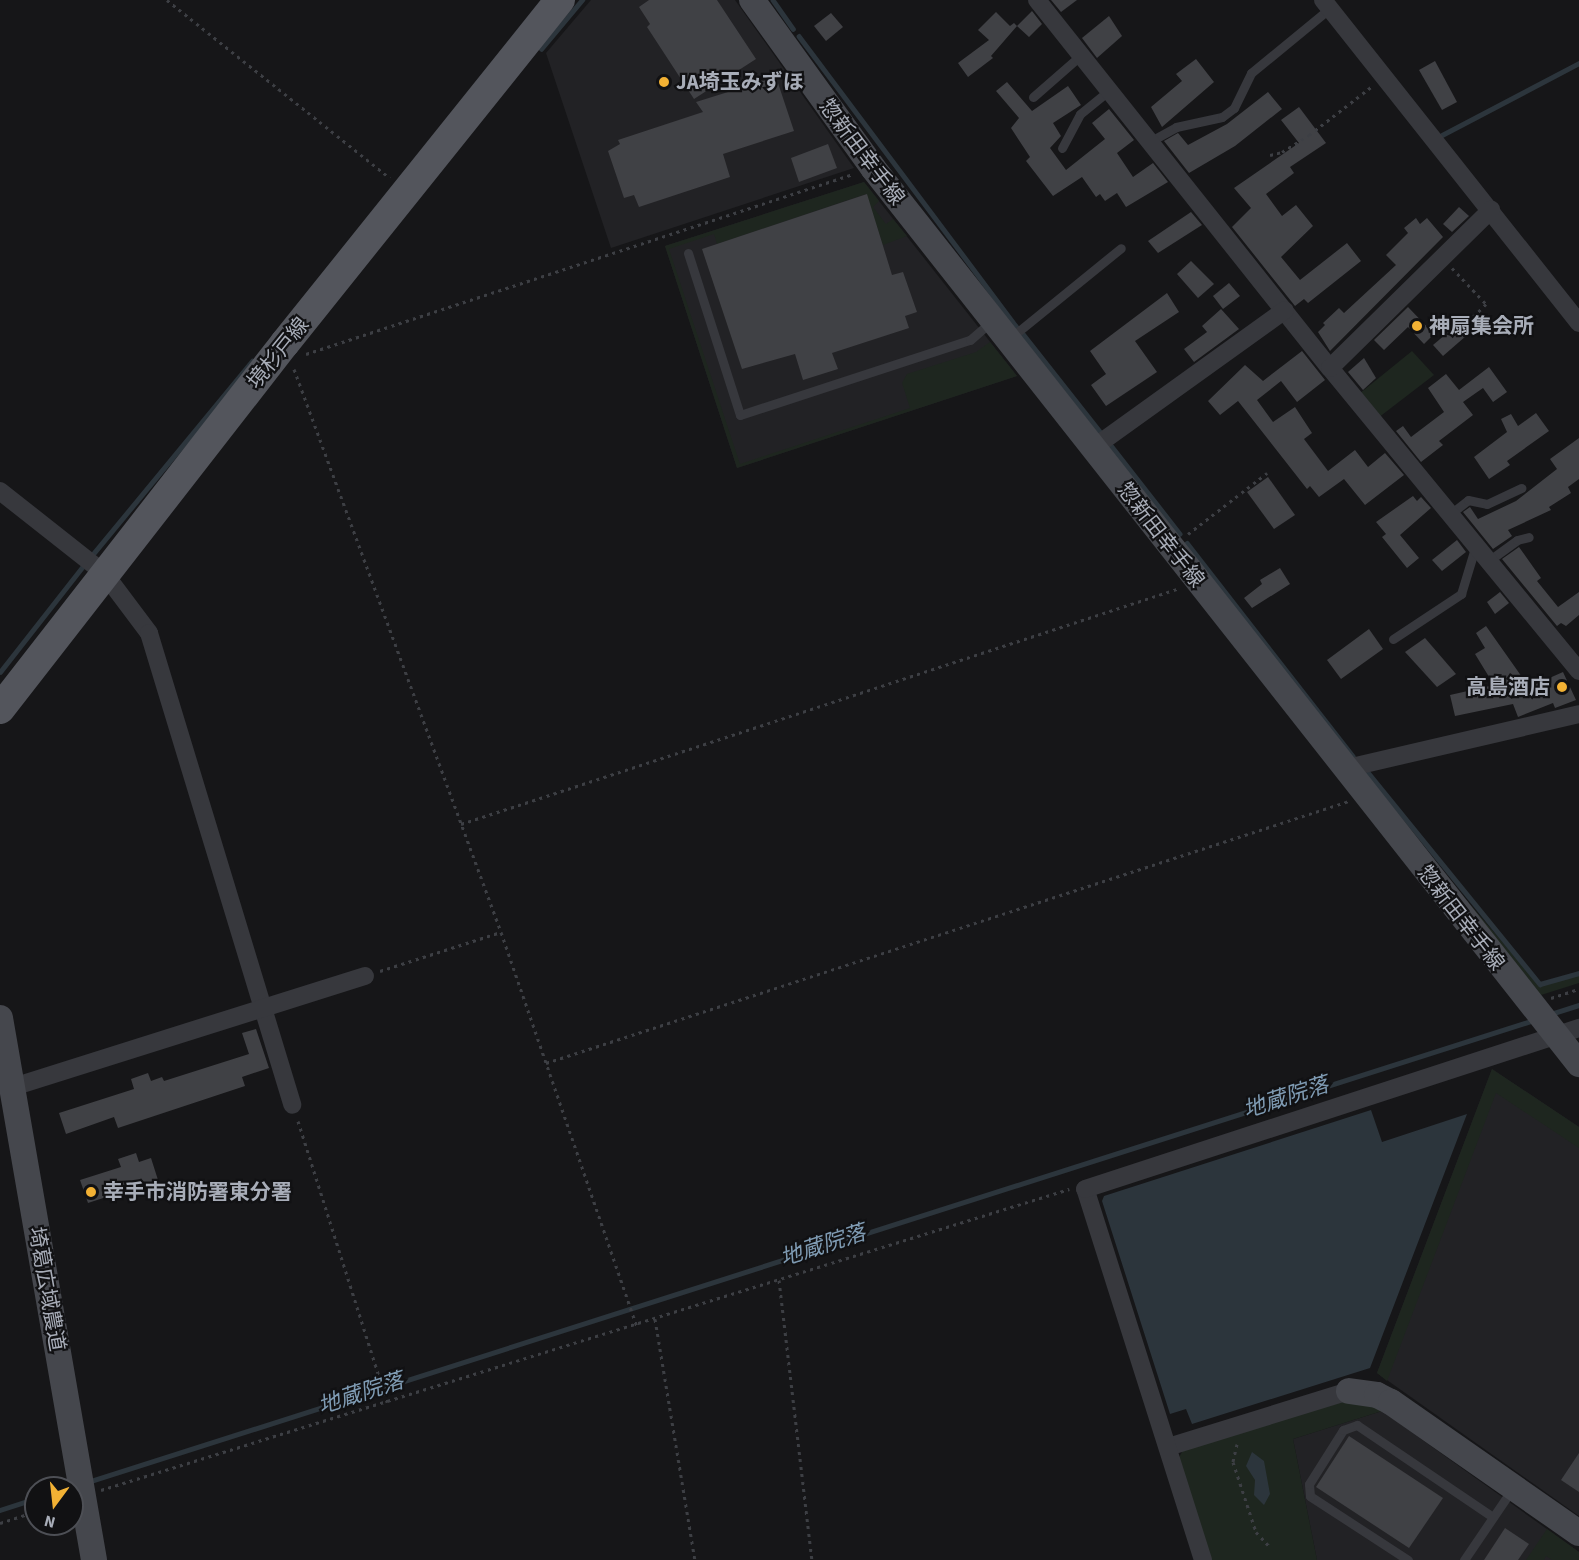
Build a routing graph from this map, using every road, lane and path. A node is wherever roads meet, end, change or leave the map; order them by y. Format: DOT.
graph roads {
  1 [pos="167,0"];
  2 [pos="560,0"];
  3 [pos="752,0"];
  4 [pos="1037,0"];
  5 [pos="1326,4"];
  6 [pos="1081,55"];
  7 [pos="1384,77"];
  8 [pos="1110,90"];
  9 [pos="1033,97"];
  10 [pos="1151,141"];
  11 [pos="1062,148"];
  12 [pos="1270,155"];
  13 [pos="873,168"];
  14 [pos="408,193"];
  15 [pos="1491,210"];
  16 [pos="1121,248"];
  17 [pos="688,253"];
  18 [pos="1443,259"];
  19 [pos="1286,310"];
  20 [pos="1467,323"];
  21 [pos="1579,323"];
  22 [pos="999,331"];
  23 [pos="301,356"];
  24 [pos="290,359"];
  25 [pos="1330,368"];
  26 [pos="1093,448"];
  27 [pos="1267,472"];
  28 [pos="1522,488"];
  29 [pos="0,491"];
  30 [pos="1449,514"];
  31 [pos="1529,537"];
  32 [pos="1172,549"];
  33 [pos="1481,555"];
  34 [pos="104,573"];
  35 [pos="1197,582"];
  36 [pos="1393,639"];
  37 [pos="1579,671"];
  38 [pos="0,709"];
  39 [pos="1579,714"];
  40 [pos="1343,769"];
  41 [pos="1365,796"];
  42 [pos="460,824"];
  43 [pos="501,932"];
  44 [pos="365,976"];
  45 [pos="264,1008"];
  46 [pos="0,1018"];
  47 [pos="1554,1026"];
  48 [pos="546,1063"];
  49 [pos="1579,1064"];
  50 [pos="13,1087"];
  51 [pos="292,1105"];
  52 [pos="1085,1189"];
  53 [pos="779,1280"];
  54 [pos="655,1319"];
  55 [pos="636,1325"];
  56 [pos="1348,1391"];
  57 [pos="387,1402"];
  58 [pos="1254,1419"];
  59 [pos="1168,1447"];
  60 [pos="79,1476"];
  61 [pos="1514,1487"];
  62 [pos="84,1495"];
  63 [pos="84,1507"];
  64 [pos="24,1515"];
  65 [pos="1493,1516"];
  66 [pos="0,1523"];
  67 [pos="1579,1533"];
  68 [pos="1270,1547"];
  69 [pos="94,1560"];
  70 [pos="695,1560"];
  71 [pos="812,1560"];
  72 [pos="1203,1560"];
  73 [pos="1408,1560"];
  74 [pos="1464,1560"];
  1 -- 14 [label="path"];
  2 -- 14 [label="main road, 境杉戸線"];
  3 -- 13 [label="main road, 惣新田幸手線"];
  4 -- 6 [label="street"];
  5 -- 7 [label="street"];
  5 -- 10 [label="lane"];
  6 -- 8 [label="street"];
  6 -- 9 [label="lane"];
  7 -- 12 [label="path"];
  7 -- 15 [label="street"];
  8 -- 10 [label="street"];
  8 -- 11 [label="lane"];
  10 -- 19 [label="street"];
  13 -- 22 [label="main road, 惣新田幸手線"];
  13 -- 23 [label="path"];
  14 -- 34 [label="main road, 境杉戸線"];
  15 -- 18 [label="street"];
  15 -- 21 [label="street"];
  16 -- 22 [label="lane"];
  17 -- 22 [label="lane"];
  18 -- 20 [label="path"];
  18 -- 25 [label="street"];
  19 -- 25 [label="street"];
  19 -- 26 [label="street"];
  22 -- 26 [label="main road, 惣新田幸手線"];
  24 -- 42 [label="path"];
  25 -- 30 [label="street"];
  26 -- 32 [label="main road, 惣新田幸手線"];
  27 -- 32 [label="path"];
  28 -- 30 [label="lane"];
  29 -- 34 [label="street"];
  30 -- 33 [label="street"];
  31 -- 33 [label="lane"];
  32 -- 35 [label="main road, 惣新田幸手線"];
  33 -- 36 [label="lane"];
  33 -- 37 [label="street"];
  34 -- 38 [label="main road, 境杉戸線"];
  34 -- 45 [label="street"];
  35 -- 40 [label="main road, 惣新田幸手線"];
  35 -- 42 [label="path"];
  39 -- 40 [label="street"];
  40 -- 41 [label="main road, 惣新田幸手線"];
  41 -- 47 [label="main road, 惣新田幸手線"];
  41 -- 48 [label="path"];
  42 -- 43 [label="path"];
  43 -- 44 [label="path"];
  43 -- 48 [label="path"];
  44 -- 45 [label="street"];
  45 -- 50 [label="street"];
  45 -- 51 [label="street"];
  46 -- 50 [label="main road, 埼葛広域農道"];
  47 -- 49 [label="main road, 惣新田幸手線"];
  47 -- 52 [label="street"];
  48 -- 55 [label="path"];
  50 -- 60 [label="main road, 埼葛広域農道"];
  51 -- 57 [label="path"];
  52 -- 53 [label="path"];
  52 -- 59 [label="street"];
  53 -- 54 [label="path"];
  53 -- 71 [label="path"];
  54 -- 55 [label="path"];
  54 -- 70 [label="path"];
  55 -- 57 [label="path"];
  56 -- 58 [label="street"];
  56 -- 61 [label="main road"];
  57 -- 62 [label="path"];
  58 -- 59 [label="street"];
  58 -- 68 [label="path"];
  59 -- 72 [label="street"];
  61 -- 65 [label="lane"];
  61 -- 67 [label="main road"];
  63 -- 69 [label="main road, 埼葛広域農道"];
  64 -- 66 [label="path"];
  65 -- 73 [label="lane"];
  65 -- 74 [label="lane"];
}
